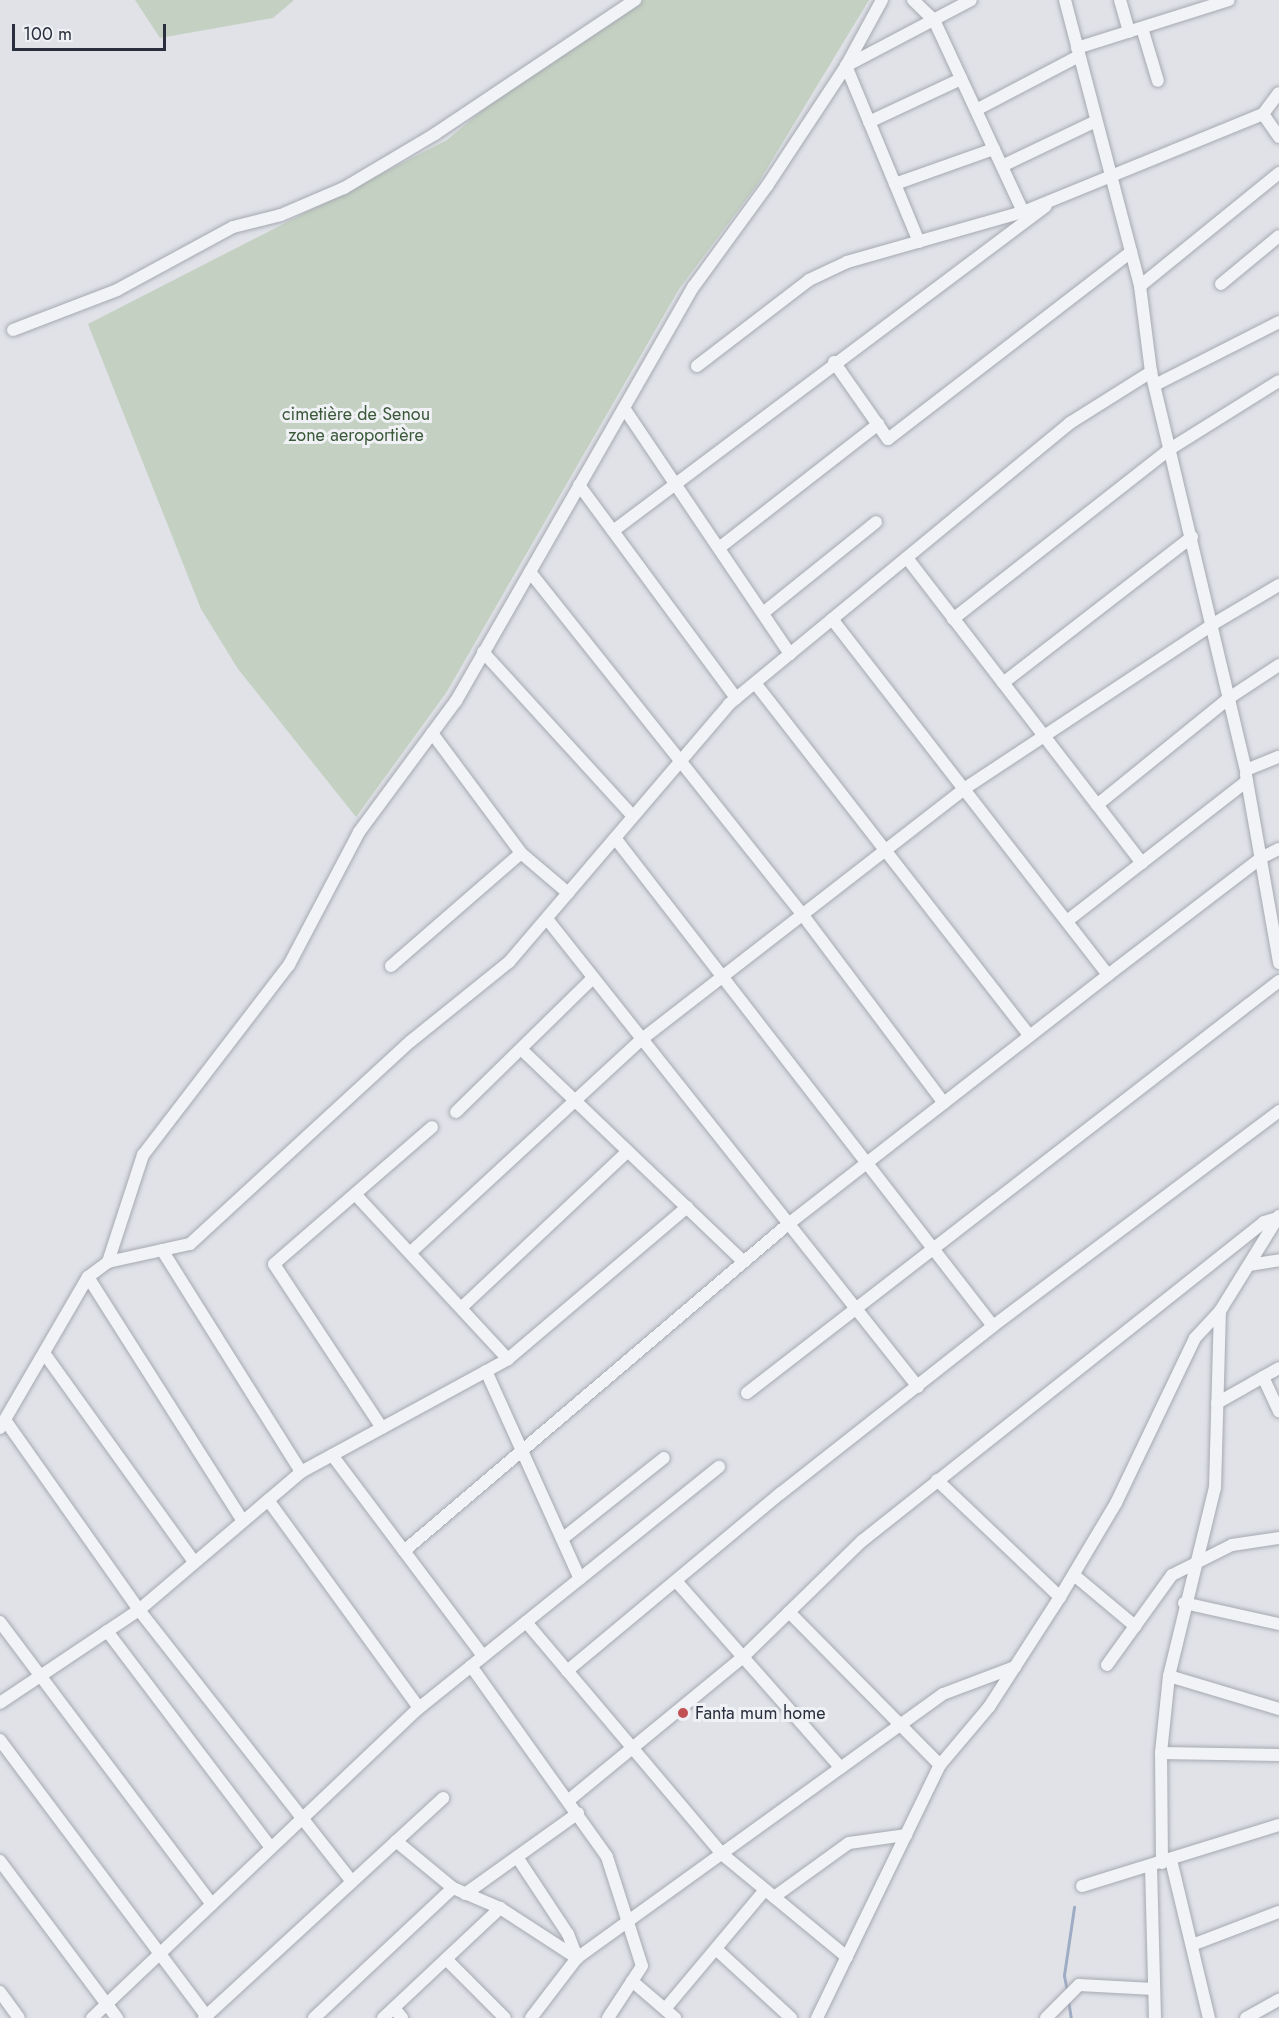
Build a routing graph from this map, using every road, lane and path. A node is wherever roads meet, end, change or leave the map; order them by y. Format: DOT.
graph roads {
  1 [pos="635,0"];
  2 [pos="882,0"];
  3 [pos="913,0"];
  4 [pos="971,0"];
  5 [pos="1065,0"];
  6 [pos="1120,0"];
  7 [pos="1224,1"];
  8 [pos="934,20"];
  9 [pos="1142,28"];
  10 [pos="1129,32"];
  11 [pos="1078,52"];
  12 [pos="846,66"];
  13 [pos="961,79"];
  14 [pos="1158,81"];
  15 [pos="1279,93"];
  16 [pos="976,110"];
  17 [pos="1263,114"];
  18 [pos="1096,121"];
  19 [pos="869,122"];
  20 [pos="1279,137"];
  21 [pos="994,149"];
  22 [pos="1002,166"];
  23 [pos="1279,172"];
  24 [pos="1110,177"];
  25 [pos="895,184"];
  26 [pos="1046,206"];
  27 [pos="1023,212"];
  28 [pos="1279,236"];
  29 [pos="919,242"];
  30 [pos="1131,252"];
  31 [pos="1221,284"];
  32 [pos="1140,286"];
  33 [pos="1279,322"];
  34 [pos="13,330"];
  35 [pos="834,362"];
  36 [pos="697,366"];
  37 [pos="1151,372"];
  38 [pos="1279,381"];
  39 [pos="1155,385"];
  40 [pos="624,408"];
  41 [pos="878,424"];
  42 [pos="1170,448"];
  43 [pos="675,484"];
  44 [pos="579,485"];
  45 [pos="876,522"];
  46 [pos="613,531"];
  47 [pos="1192,537"];
  48 [pos="719,548"];
  49 [pos="907,558"];
  50 [pos="530,572"];
  51 [pos="1279,585"];
  52 [pos="763,613"];
  53 [pos="832,619"];
  54 [pos="953,619"];
  55 [pos="1213,624"];
  56 [pos="483,652"];
  57 [pos="790,654"];
  58 [pos="1279,664"];
  59 [pos="755,683"];
  60 [pos="1003,683"];
  61 [pos="736,698"];
  62 [pos="1229,698"];
  63 [pos="432,733"];
  64 [pos="1044,736"];
  65 [pos="1279,757"];
  66 [pos="678,763"];
  67 [pos="1246,775"];
  68 [pos="964,789"];
  69 [pos="1096,804"];
  70 [pos="633,816"];
  71 [pos="615,838"];
  72 [pos="1279,849"];
  73 [pos="886,850"];
  74 [pos="521,853"];
  75 [pos="1261,858"];
  76 [pos="1142,863"];
  77 [pos="568,893"];
  78 [pos="802,914"];
  79 [pos="546,919"];
  80 [pos="1067,921"];
  81 [pos="1279,963"];
  82 [pos="391,966"];
  83 [pos="1108,975"];
  84 [pos="722,977"];
  85 [pos="593,978"];
  86 [pos="1279,981"];
  87 [pos="1030,1036"];
  88 [pos="642,1039"];
  89 [pos="521,1049"];
  90 [pos="575,1100"];
  91 [pos="944,1103"];
  92 [pos="456,1112"];
  93 [pos="1279,1112"];
  94 [pos="432,1127"];
  95 [pos="628,1151"];
  96 [pos="867,1163"];
  97 [pos="355,1194"];
  98 [pos="687,1207"];
  99 [pos="1278,1217"];
  100 [pos="787,1225"];
  101 [pos="932,1247"];
  102 [pos="162,1250"];
  103 [pos="410,1253"];
  104 [pos="1279,1260"];
  105 [pos="108,1262"];
  106 [pos="744,1262"];
  107 [pos="1249,1265"];
  108 [pos="88,1277"];
  109 [pos="461,1308"];
  110 [pos="854,1308"];
  111 [pos="1220,1311"];
  112 [pos="993,1326"];
  113 [pos="44,1353"];
  114 [pos="508,1359"];
  115 [pos="1279,1368"];
  116 [pos="486,1371"];
  117 [pos="1263,1377"];
  118 [pos="918,1387"];
  119 [pos="747,1393"];
  120 [pos="1217,1403"];
  121 [pos="1279,1411"];
  122 [pos="2,1424"];
  123 [pos="382,1428"];
  124 [pos="522,1451"];
  125 [pos="332,1455"];
  126 [pos="664,1458"];
  127 [pos="718,1467"];
  128 [pos="301,1472"];
  129 [pos="937,1480"];
  130 [pos="268,1500"];
  131 [pos="243,1521"];
  132 [pos="1279,1538"];
  133 [pos="562,1539"];
  134 [pos="404,1551"];
  135 [pos="194,1562"];
  136 [pos="1195,1563"];
  137 [pos="1074,1575"];
  138 [pos="580,1579"];
  139 [pos="675,1581"];
  140 [pos="1060,1597"];
  141 [pos="1184,1603"];
  142 [pos="139,1610"];
  143 [pos="789,1612"];
  144 [pos="0,1622"];
  145 [pos="526,1622"];
  146 [pos="1279,1624"];
  147 [pos="1135,1626"];
  148 [pos="106,1631"];
  149 [pos="483,1656"];
  150 [pos="743,1657"];
  151 [pos="1107,1665"];
  152 [pos="471,1666"];
  153 [pos="1015,1667"];
  154 [pos="567,1671"];
  155 [pos="40,1676"];
  156 [pos="1169,1676"];
  157 [pos="0,1703"];
  158 [pos="419,1708"];
  159 [pos="1279,1709"];
  160 [pos="901,1725"];
  161 [pos="0,1740"];
  162 [pos="632,1748"];
  163 [pos="1161,1753"];
  164 [pos="1279,1755"];
  165 [pos="940,1765"];
  166 [pos="841,1768"];
  167 [pos="443,1798"];
  168 [pos="569,1800"];
  169 [pos="578,1813"];
  170 [pos="302,1819"];
  171 [pos="1279,1825"];
  172 [pos="906,1836"];
  173 [pos="396,1841"];
  174 [pos="271,1848"];
  175 [pos="722,1854"];
  176 [pos="517,1857"];
  177 [pos="0,1861"];
  178 [pos="1161,1863"];
  179 [pos="352,1882"];
  180 [pos="1082,1886"];
  181 [pos="459,1891"];
  182 [pos="770,1893"];
  183 [pos="212,1904"];
  184 [pos="500,1908"];
  185 [pos="1279,1912"];
  186 [pos="630,1920"];
  187 [pos="1192,1945"];
  188 [pos="716,1949"];
  189 [pos="160,1953"];
  190 [pos="847,1957"];
  191 [pos="577,1958"];
  192 [pos="446,1959"];
  193 [pos="632,1982"];
  194 [pos="1154,1989"];
  195 [pos="0,1992"];
  196 [pos="1279,2000"];
  197 [pos="106,2004"];
  198 [pos="394,2008"];
  199 [pos="665,2009"];
  200 [pos="206,2017"];
  201 [pos="19,2018"];
  202 [pos="92,2018"];
  203 [pos="117,2018"];
  204 [pos="314,2018"];
  205 [pos="383,2018"];
  206 [pos="402,2018"];
  207 [pos="505,2018"];
  208 [pos="531,2018"];
  209 [pos="608,2018"];
  210 [pos="675,2018"];
  211 [pos="791,2018"];
  212 [pos="818,2018"];
  213 [pos="1046,2018"];
  214 [pos="1155,2018"];
  215 [pos="1209,2018"];
  216 [pos="1246,2018"];
  1 -- 34 [label="street"];
  2 -- 12 [label="street"];
  3 -- 8 [label="street"];
  4 -- 8 [label="street"];
  5 -- 11 [label="street"];
  6 -- 10 [label="street"];
  7 -- 9 [label="street"];
  8 -- 12 [label="street"];
  8 -- 13 [label="street"];
  9 -- 10 [label="street"];
  9 -- 14 [label="street"];
  10 -- 11 [label="street"];
  11 -- 16 [label="street"];
  11 -- 18 [label="street"];
  12 -- 19 [label="street"];
  12 -- 40 [label="street"];
  13 -- 16 [label="street"];
  13 -- 19 [label="street"];
  15 -- 17 [label="street"];
  16 -- 21 [label="street"];
  17 -- 20 [label="street"];
  17 -- 24 [label="street"];
  18 -- 22 [label="street"];
  18 -- 24 [label="street"];
  19 -- 25 [label="street"];
  21 -- 22 [label="street"];
  21 -- 25 [label="street"];
  22 -- 27 [label="street"];
  23 -- 32 [label="street"];
  24 -- 26 [label="street"];
  24 -- 30 [label="street"];
  25 -- 29 [label="street"];
  26 -- 27 [label="street"];
  26 -- 35 [label="street"];
  27 -- 29 [label="street"];
  28 -- 31 [label="street"];
  29 -- 36 [label="street"];
  30 -- 32 [label="street"];
  30 -- 41 [label="street"];
  32 -- 37 [label="street"];
  33 -- 39 [label="street"];
  35 -- 41 [label="street"];
  35 -- 43 [label="street"];
  37 -- 39 [label="street"];
  37 -- 49 [label="street"];
  38 -- 42 [label="street"];
  39 -- 42 [label="street"];
  40 -- 43 [label="street"];
  40 -- 44 [label="street"];
  41 -- 48 [label="street"];
  42 -- 47 [label="street"];
  42 -- 54 [label="street"];
  43 -- 46 [label="street"];
  43 -- 48 [label="street"];
  44 -- 46 [label="street"];
  44 -- 50 [label="street"];
  45 -- 52 [label="street"];
  46 -- 61 [label="street"];
  47 -- 55 [label="street"];
  47 -- 60 [label="street"];
  48 -- 52 [label="street"];
  49 -- 53 [label="street"];
  49 -- 54 [label="street"];
  50 -- 56 [label="street"];
  50 -- 66 [label="street"];
  51 -- 55 [label="street"];
  52 -- 57 [label="street"];
  53 -- 57 [label="street"];
  53 -- 68 [label="street"];
  54 -- 60 [label="street"];
  55 -- 62 [label="street"];
  55 -- 64 [label="street"];
  56 -- 63 [label="street"];
  56 -- 70 [label="street"];
  57 -- 59 [label="street"];
  58 -- 62 [label="street"];
  59 -- 61 [label="street"];
  59 -- 73 [label="street"];
  60 -- 64 [label="street"];
  61 -- 66 [label="street"];
  62 -- 67 [label="street"];
  62 -- 69 [label="street"];
  63 -- 74 [label="street"];
  63 -- 105 [label="street"];
  64 -- 68 [label="street"];
  64 -- 69 [label="street"];
  65 -- 67 [label="street"];
  66 -- 70 [label="street"];
  66 -- 78 [label="street"];
  67 -- 75 [label="street"];
  67 -- 76 [label="street"];
  68 -- 73 [label="street"];
  68 -- 80 [label="street"];
  69 -- 76 [label="street"];
  70 -- 71 [label="street"];
  71 -- 77 [label="street"];
  71 -- 84 [label="street"];
  72 -- 75 [label="street"];
  73 -- 78 [label="street"];
  73 -- 87 [label="street"];
  74 -- 77 [label="street"];
  74 -- 82 [label="street"];
  75 -- 81 [label="street"];
  75 -- 83 [label="street"];
  76 -- 80 [label="street"];
  77 -- 79 [label="street"];
  78 -- 84 [label="street"];
  78 -- 91 [label="street"];
  79 -- 85 [label="street"];
  79 -- 102 [label="street"];
  80 -- 83 [label="street"];
  83 -- 87 [label="street"];
  84 -- 88 [label="street"];
  84 -- 96 [label="street"];
  85 -- 88 [label="street"];
  85 -- 89 [label="street"];
  86 -- 101 [label="street"];
  87 -- 91 [label="street"];
  88 -- 90 [label="street"];
  88 -- 100 [label="street"];
  89 -- 90 [label="street"];
  89 -- 92 [label="street"];
  90 -- 95 [label="street"];
  90 -- 103 [label="street"];
  91 -- 96 [label="street"];
  93 -- 112 [label="street"];
  94 -- 97 [label="street"];
  95 -- 98 [label="street"];
  95 -- 109 [label="street"];
  96 -- 100 [label="street"];
  96 -- 101 [label="street"];
  97 -- 103 [label="street"];
  97 -- 123 [label="street"];
  98 -- 106 [label="street"];
  98 -- 114 [label="street"];
  99 -- 107 [label="street"];
  99 -- 129 [label="street"];
  100 -- 106 [label="street"];
  100 -- 110 [label="street"];
  101 -- 110 [label="street"];
  101 -- 112 [label="street"];
  102 -- 105 [label="street"];
  102 -- 128 [label="street"];
  103 -- 109 [label="street"];
  104 -- 107 [label="street"];
  105 -- 108 [label="street"];
  106 -- 124 [label="street"];
  107 -- 111 [label="street"];
  108 -- 113 [label="street"];
  108 -- 131 [label="street"];
  109 -- 114 [label="street"];
  110 -- 118 [label="street"];
  110 -- 119 [label="street"];
  111 -- 120 [label="street"];
  111 -- 137 [label="street"];
  112 -- 118 [label="street"];
  113 -- 122 [label="street"];
  113 -- 135 [label="street"];
  114 -- 116 [label="street"];
  115 -- 117 [label="street"];
  116 -- 123 [label="street"];
  116 -- 124 [label="street"];
  117 -- 120 [label="street"];
  117 -- 121 [label="street"];
  118 -- 139 [label="street"];
  120 -- 136 [label="street"];
  122 -- 142 [label="street"];
  123 -- 125 [label="street"];
  124 -- 133 [label="street"];
  124 -- 134 [label="street"];
  125 -- 128 [label="street"];
  125 -- 134 [label="street"];
  126 -- 133 [label="street"];
  127 -- 138 [label="street"];
  128 -- 130 [label="street"];
  129 -- 140 [label="street"];
  129 -- 143 [label="street"];
  130 -- 131 [label="street"];
  130 -- 158 [label="street"];
  131 -- 135 [label="street"];
  132 -- 136 [label="street"];
  133 -- 138 [label="street"];
  134 -- 149 [label="street"];
  135 -- 142 [label="street"];
  136 -- 141 [label="street"];
  136 -- 147 [label="street"];
  137 -- 140 [label="street"];
  137 -- 147 [label="street"];
  138 -- 145 [label="street"];
  139 -- 150 [label="street"];
  139 -- 154 [label="street"];
  140 -- 153 [label="street"];
  141 -- 146 [label="street"];
  141 -- 156 [label="street"];
  142 -- 148 [label="street"];
  142 -- 170 [label="street"];
  143 -- 150 [label="street"];
  143 -- 160 [label="street"];
  144 -- 155 [label="street"];
  145 -- 149 [label="street"];
  145 -- 154 [label="street"];
  147 -- 151 [label="street"];
  148 -- 155 [label="street"];
  148 -- 174 [label="street"];
  149 -- 152 [label="street"];
  150 -- 162 [label="street"];
  150 -- 166 [label="street"];
  152 -- 158 [label="street"];
  152 -- 168 [label="street"];
  153 -- 160 [label="street"];
  153 -- 165 [label="street"];
  154 -- 162 [label="street"];
  155 -- 157 [label="street"];
  155 -- 183 [label="street"];
  156 -- 159 [label="street"];
  156 -- 163 [label="street"];
  158 -- 170 [label="street"];
  160 -- 165 [label="street"];
  160 -- 166 [label="street"];
  161 -- 189 [label="street"];
  162 -- 168 [label="street"];
  162 -- 175 [label="street"];
  163 -- 164 [label="street"];
  163 -- 178 [label="street"];
  165 -- 172 [label="street"];
  166 -- 175 [label="street"];
  167 -- 173 [label="street"];
  168 -- 169 [label="street"];
  169 -- 176 [label="street"];
  169 -- 186 [label="street"];
  170 -- 174 [label="street"];
  170 -- 179 [label="street"];
  171 -- 178 [label="street"];
  172 -- 182 [label="street"];
  172 -- 190 [label="street"];
  173 -- 179 [label="street"];
  173 -- 181 [label="street"];
  174 -- 183 [label="street"];
  175 -- 182 [label="street"];
  175 -- 186 [label="street"];
  176 -- 181 [label="street"];
  176 -- 191 [label="street"];
  177 -- 197 [label="street"];
  178 -- 180 [label="street"];
  178 -- 187 [label="street"];
  178 -- 194 [label="street"];
  179 -- 200 [label="street"];
  181 -- 184 [label="street"];
  181 -- 204 [label="street"];
  182 -- 188 [label="street"];
  182 -- 190 [label="street"];
  183 -- 189 [label="street"];
  184 -- 191 [label="street"];
  184 -- 192 [label="street"];
  185 -- 187 [label="street"];
  186 -- 191 [label="street"];
  186 -- 193 [label="street"];
  187 -- 215 [label="street"];
  188 -- 199 [label="street"];
  188 -- 211 [label="street"];
  189 -- 197 [label="street"];
  189 -- 200 [label="street"];
  190 -- 212 [label="street"];
  191 -- 208 [label="street"];
  192 -- 198 [label="street"];
  192 -- 207 [label="street"];
  193 -- 199 [label="street"];
  193 -- 209 [label="street"];
  194 -- 213 [label="street"];
  194 -- 214 [label="street"];
  195 -- 201 [label="street"];
  196 -- 216 [label="street"];
  197 -- 202 [label="street"];
  197 -- 203 [label="street"];
  198 -- 205 [label="street"];
  198 -- 206 [label="street"];
  199 -- 210 [label="street"];
}
